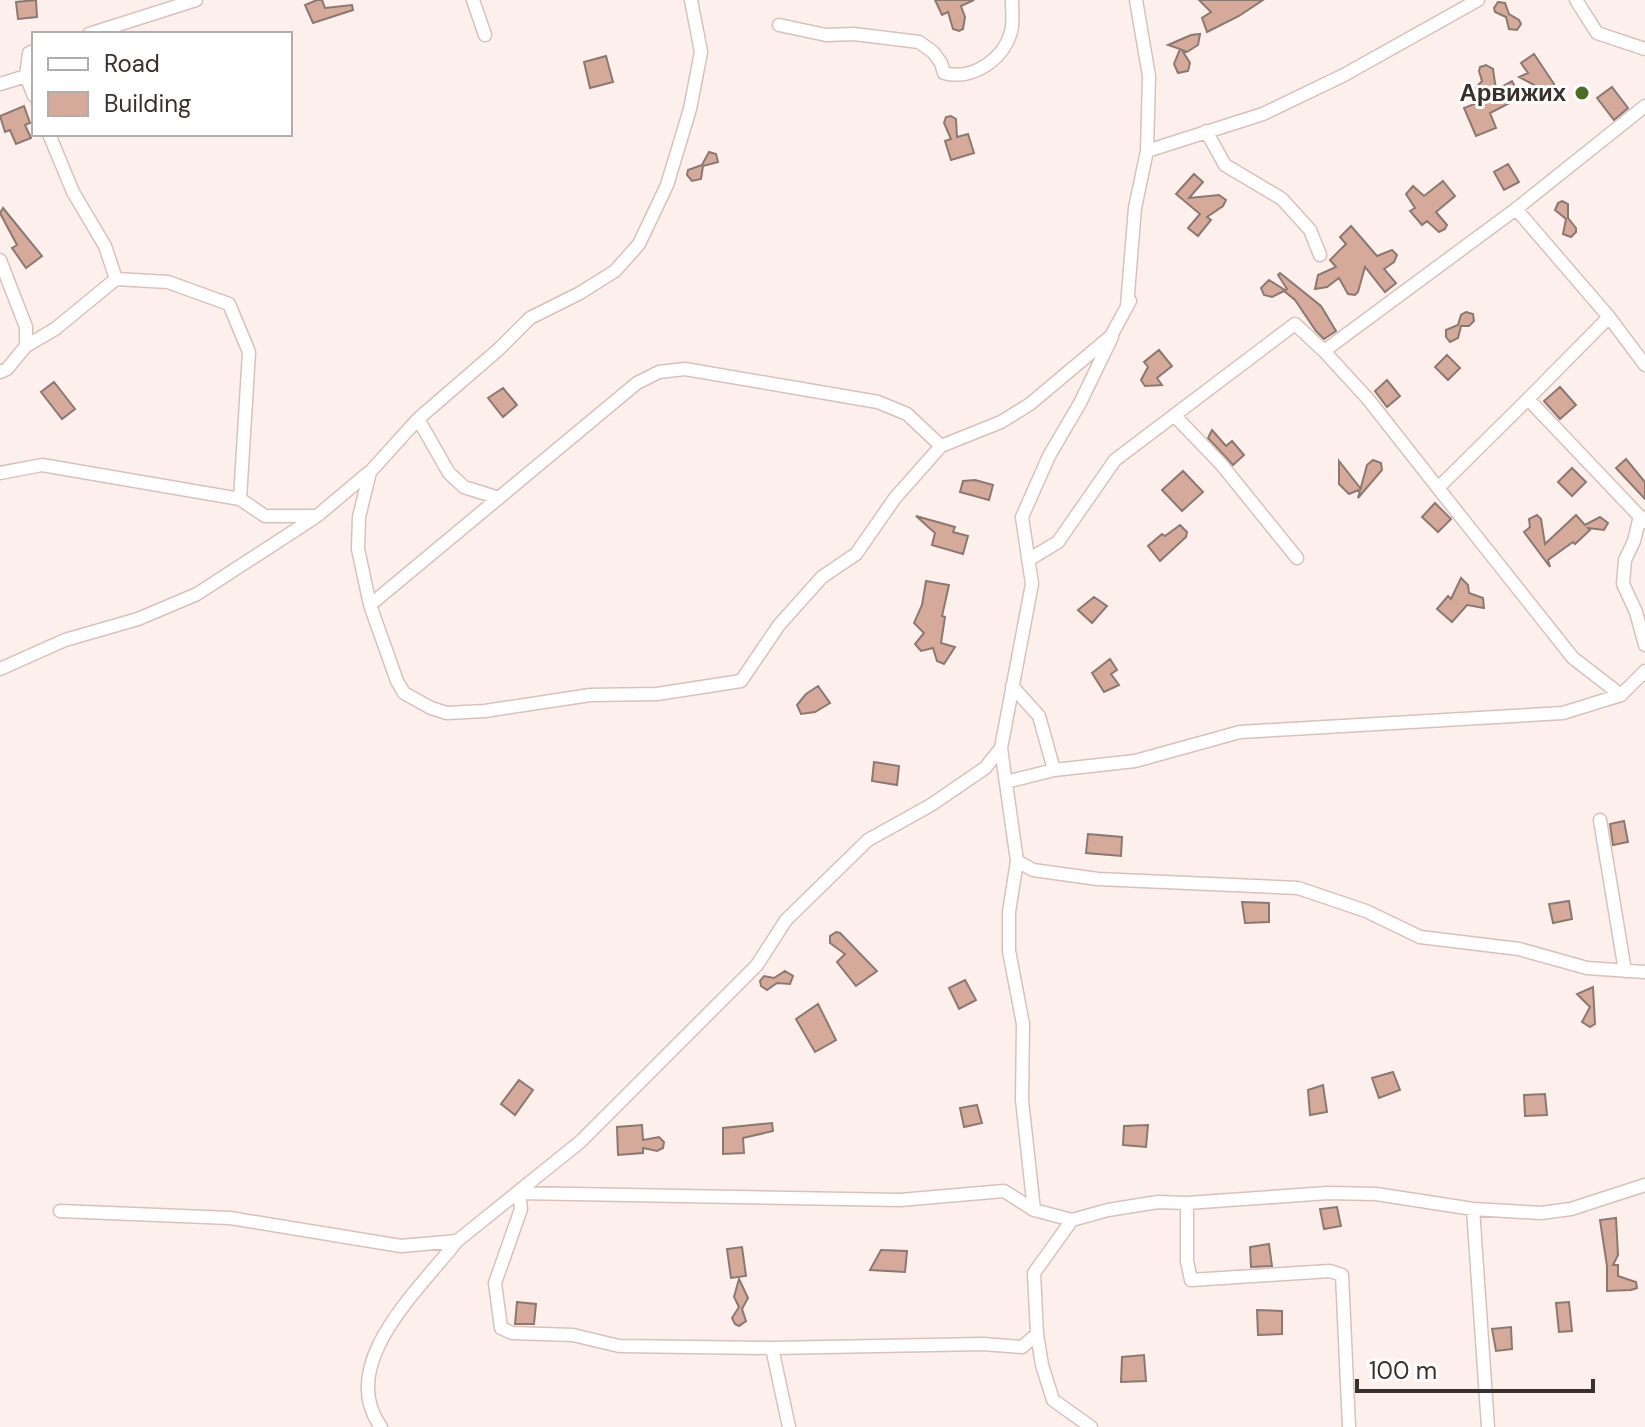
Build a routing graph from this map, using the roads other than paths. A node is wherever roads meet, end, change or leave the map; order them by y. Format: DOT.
graph roads {
  1 [pos="196,0"];
  2 [pos="473,0"];
  3 [pos="691,0"];
  4 [pos="1012,0"];
  5 [pos="1136,0"];
  6 [pos="1478,0"];
  7 [pos="1576,0"];
  8 [pos="779,25"];
  9 [pos="95,32"];
  10 [pos="485,35"];
  11 [pos="1645,49"];
  12 [pos="32,52"];
  13 [pos="26,76"];
  14 [pos="0,84"];
  15 [pos="32,91"];
  16 [pos="1645,106"];
  17 [pos="1206,131"];
  18 [pos="50,136"];
  19 [pos="1147,151"];
  20 [pos="1516,209"];
  21 [pos="1320,255"];
  22 [pos="0,260"];
  23 [pos="116,279"];
  24 [pos="1130,301"];
  25 [pos="1609,317"];
  26 [pos="26,346"];
  27 [pos="1324,351"];
  28 [pos="1645,365"];
  29 [pos="0,372"];
  30 [pos="1528,399"];
  31 [pos="1174,415"];
  32 [pos="418,419"];
  33 [pos="941,446"];
  34 [pos="370,472"];
  35 [pos="0,473"];
  36 [pos="1438,488"];
  37 [pos="499,498"];
  38 [pos="240,499"];
  39 [pos="317,516"];
  40 [pos="1642,519"];
  41 [pos="1297,558"];
  42 [pos="1028,560"];
  43 [pos="370,605"];
  44 [pos="1645,645"];
  45 [pos="0,669"];
  46 [pos="1645,671"];
  47 [pos="1012,686"];
  48 [pos="1621,695"];
  49 [pos="1001,748"];
  50 [pos="1054,770"];
  51 [pos="1006,782"];
  52 [pos="1600,820"];
  53 [pos="1017,861"];
  54 [pos="1625,971"];
  55 [pos="1645,972"];
  56 [pos="1645,1185"];
  57 [pos="519,1193"];
  58 [pos="1187,1203"];
  59 [pos="1473,1209"];
  60 [pos="1034,1210"];
  61 [pos="60,1211"];
  62 [pos="1072,1220"];
  63 [pos="457,1241"];
  64 [pos="1037,1334"];
  65 [pos="772,1348"];
  66 [pos="381,1427"];
  67 [pos="789,1427"];
  68 [pos="1091,1427"];
  69 [pos="1349,1427"];
  70 [pos="1488,1427"];
  1 -- 9 [label="street"];
  2 -- 10 [label="street"];
  3 -- 32 [label="street"];
  4 -- 8 [label="street"];
  5 -- 19 [label="street"];
  6 -- 17 [label="street"];
  7 -- 11 [label="street"];
  12 -- 13 [label="street"];
  13 -- 14 [label="street"];
  13 -- 15 [label="street"];
  16 -- 20 [label="street"];
  17 -- 19 [label="street"];
  17 -- 21 [label="street"];
  18 -- 23 [label="street"];
  19 -- 24 [label="street"];
  20 -- 25 [label="street"];
  20 -- 27 [label="street"];
  22 -- 26 [label="street"];
  23 -- 26 [label="street"];
  23 -- 38 [label="street"];
  24 -- 33 [label="street"];
  24 -- 42 [label="street"];
  25 -- 28 [label="street"];
  25 -- 30 [label="street"];
  26 -- 29 [label="street"];
  27 -- 31 [label="street"];
  27 -- 36 [label="street"];
  30 -- 36 [label="street"];
  30 -- 40 [label="street"];
  31 -- 41 [label="street"];
  31 -- 42 [label="street"];
  32 -- 34 [label="street"];
  32 -- 37 [label="street"];
  33 -- 37 [label="street"];
  33 -- 43 [label="street"];
  34 -- 39 [label="street"];
  34 -- 43 [label="street"];
  35 -- 38 [label="street"];
  36 -- 48 [label="street"];
  37 -- 43 [label="street"];
  38 -- 39 [label="street"];
  39 -- 45 [label="street"];
  40 -- 44 [label="street"];
  42 -- 47 [label="street"];
  46 -- 48 [label="street"];
  47 -- 49 [label="street"];
  47 -- 50 [label="street"];
  48 -- 50 [label="street"];
  49 -- 51 [label="street"];
  49 -- 57 [label="street"];
  50 -- 51 [label="street"];
  51 -- 53 [label="street"];
  52 -- 54 [label="street"];
  53 -- 54 [label="street"];
  53 -- 60 [label="street"];
  54 -- 55 [label="street"];
  56 -- 59 [label="street"];
  57 -- 60 [label="street"];
  57 -- 63 [label="street"];
  57 -- 65 [label="street"];
  58 -- 59 [label="street"];
  58 -- 62 [label="street"];
  58 -- 69 [label="street"];
  59 -- 70 [label="street"];
  60 -- 62 [label="street"];
  61 -- 63 [label="street"];
  62 -- 64 [label="street"];
  63 -- 66 [label="street"];
  64 -- 65 [label="street"];
  64 -- 68 [label="street"];
  65 -- 67 [label="street"];
}
